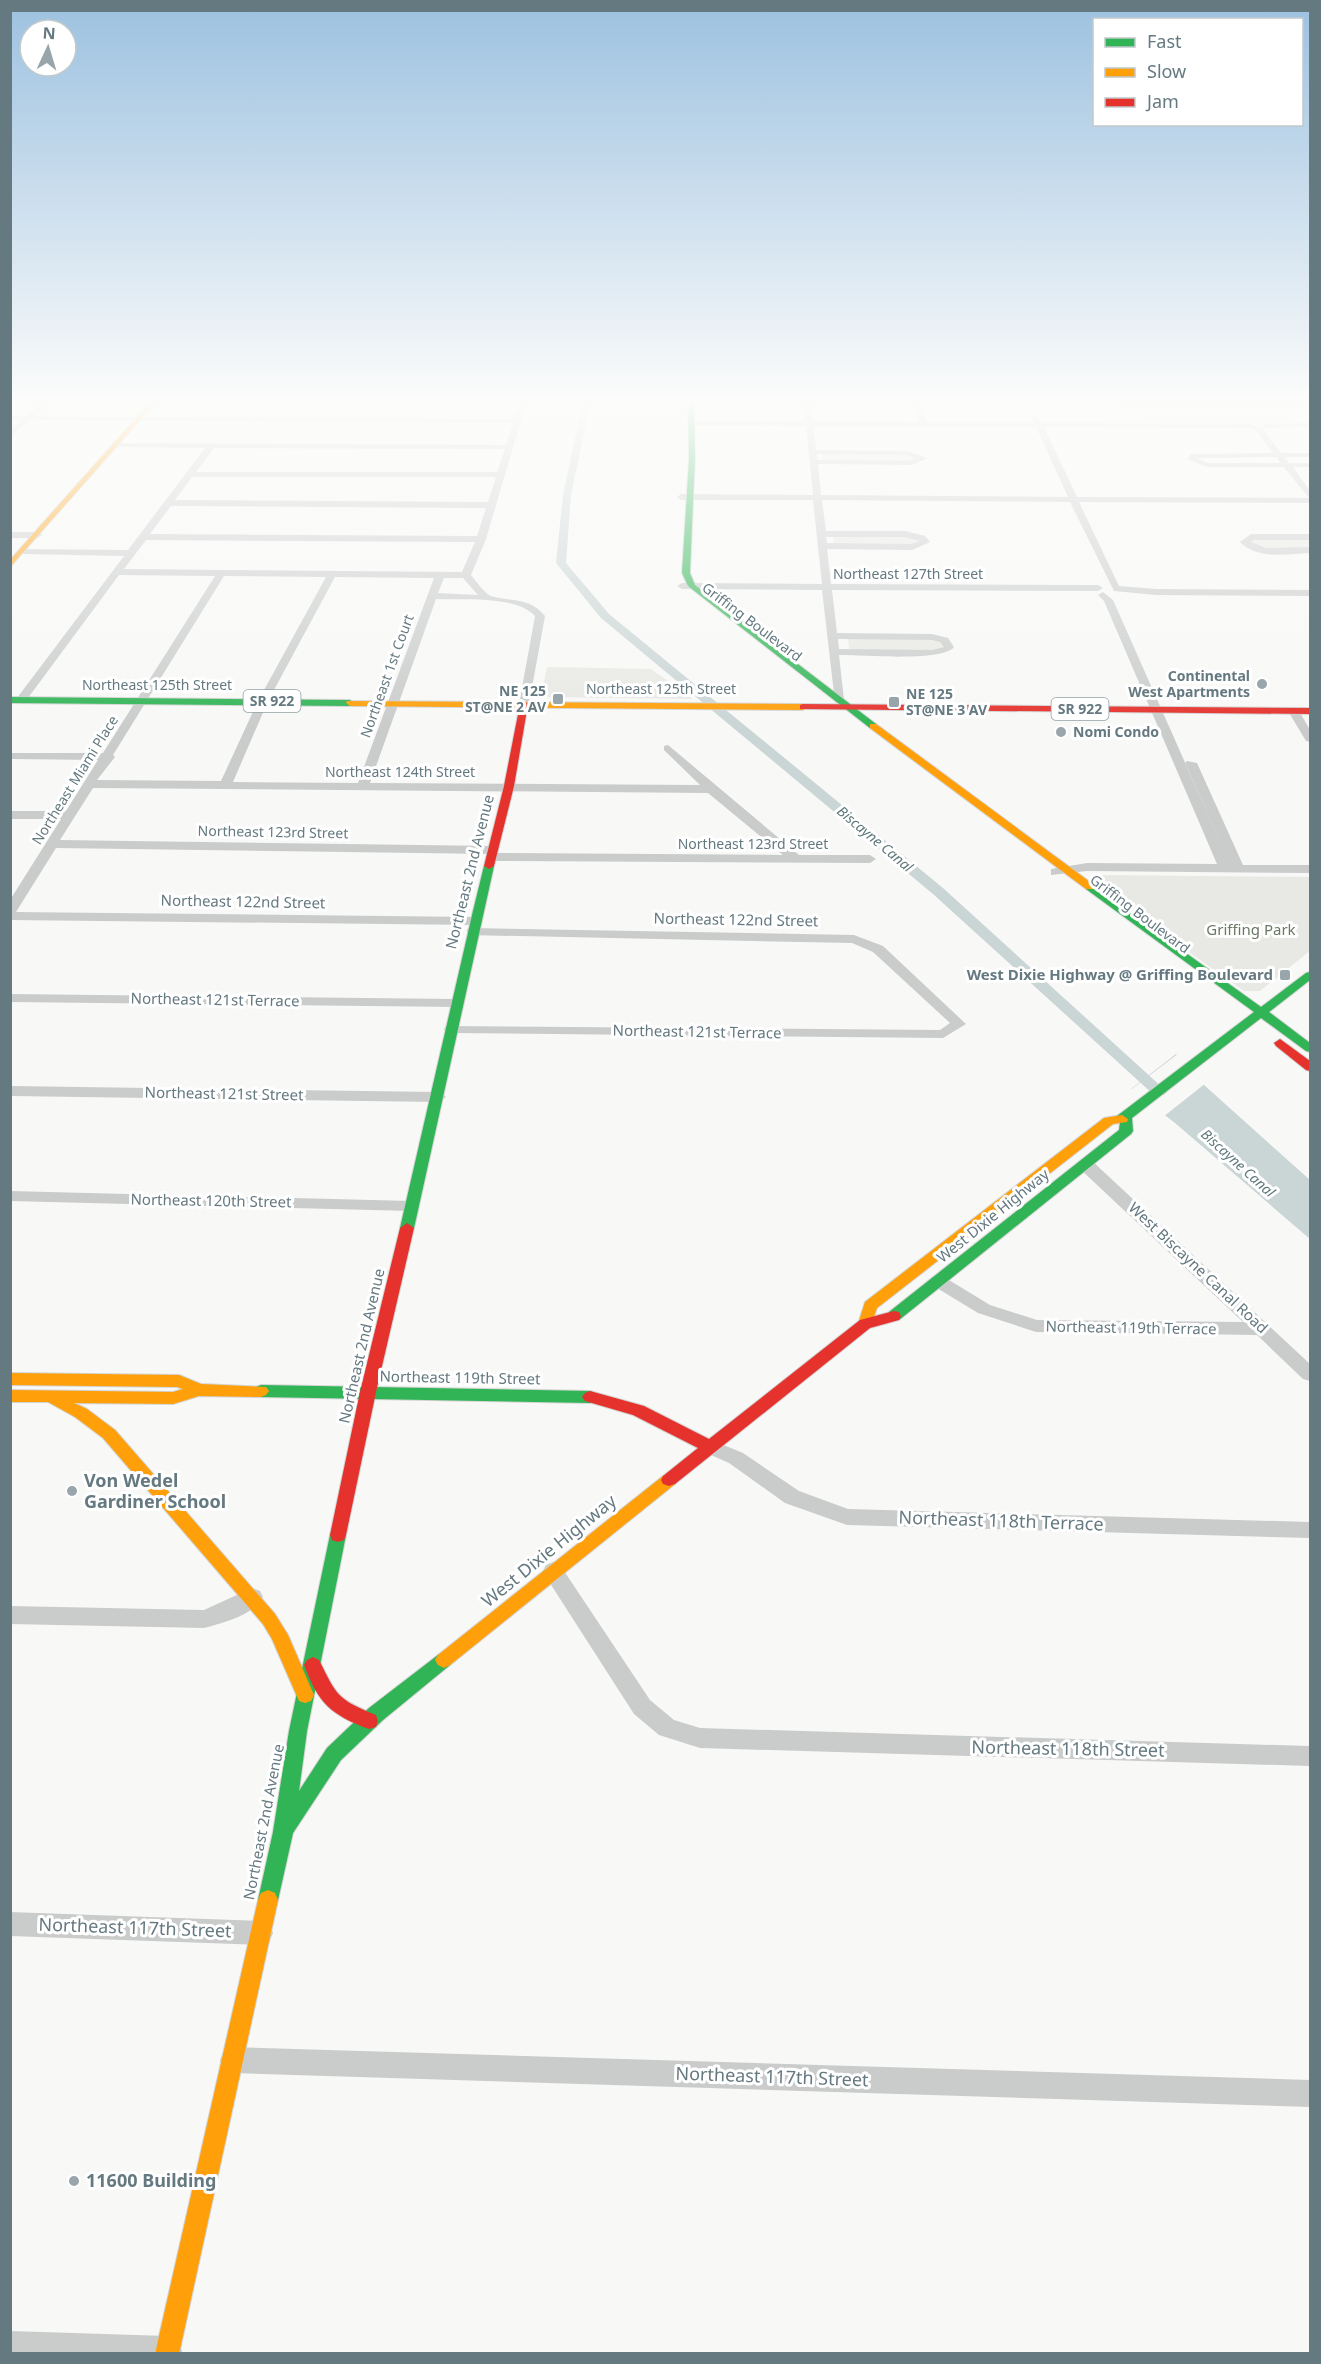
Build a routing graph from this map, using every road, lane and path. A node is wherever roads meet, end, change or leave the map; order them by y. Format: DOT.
graph roads {
  1 [pos="59,510"];
  2 [pos="162,510"];
  3 [pos="489,510"];
  4 [pos="685,510"];
  5 [pos="819,510"];
  6 [pos="1073,510"];
  7 [pos="1074,510"];
  8 [pos="822,534"];
  9 [pos="10,535"];
  10 [pos="37,535"];
  11 [pos="144,537"];
  12 [pos="1311,537"];
  13 [pos="481,539"];
  14 [pos="824,546"];
  15 [pos="1311,550"];
  16 [pos="23,551"];
  17 [pos="131,553"];
  18 [pos="10,566"];
  19 [pos="1095,570"];
  20 [pos="118,572"];
  21 [pos="221,573"];
  22 [pos="332,574"];
  23 [pos="440,575"];
  24 [pos="466,575"];
  25 [pos="689,588"];
  26 [pos="829,589"];
  27 [pos="1100,589"];
  28 [pos="1117,592"];
  29 [pos="1311,593"];
  30 [pos="432,597"];
  31 [pos="486,598"];
  32 [pos="834,636"];
  33 [pos="1134,647"];
  34 [pos="836,652"];
  35 [pos="16,700"];
  36 [pos="263,701"];
  37 [pos="141,702"];
  38 [pos="393,704"];
  39 [pos="524,704"];
  40 [pos="841,704"];
  41 [pos="1162,710"];
  42 [pos="1294,711"];
  43 [pos="1311,711"];
  44 [pos="1311,739"];
  45 [pos="668,748"];
  46 [pos="10,756"];
  47 [pos="109,757"];
  48 [pos="90,784"];
  49 [pos="225,786"];
  50 [pos="509,786"];
  51 [pos="362,787"];
  52 [pos="711,789"];
  53 [pos="10,815"];
  54 [pos="69,815"];
  55 [pos="52,844"];
  56 [pos="492,854"];
  57 [pos="796,859"];
  58 [pos="870,859"];
  59 [pos="1232,868"];
  60 [pos="1311,869"];
  61 [pos="1060,871"];
  62 [pos="10,911"];
  63 [pos="10,916"];
  64 [pos="474,926"];
  65 [pos="1311,975"];
  66 [pos="10,998"];
  67 [pos="455,1003"];
  68 [pos="1257,1016"];
  69 [pos="451,1029"];
  70 [pos="943,1034"];
  71 [pos="1311,1048"];
  72 [pos="1311,1067"];
  73 [pos="10,1091"];
  74 [pos="438,1097"];
  75 [pos="1126,1119"];
  76 [pos="1085,1164"];
  77 [pos="10,1196"];
  78 [pos="411,1206"];
  79 [pos="938,1281"];
  80 [pos="865,1324"];
  81 [pos="1263,1329"];
  82 [pos="1311,1374"];
  83 [pos="10,1379"];
  84 [pos="199,1390"];
  85 [pos="368,1392"];
  86 [pos="10,1396"];
  87 [pos="42,1396"];
  88 [pos="709,1446"];
  89 [pos="1311,1530"];
  90 [pos="553,1571"];
  91 [pos="252,1597"];
  92 [pos="10,1615"];
  93 [pos="312,1662"];
  94 [pos="305,1695"];
  95 [pos="369,1721"];
  96 [pos="1311,1756"];
  97 [pos="282,1832"];
  98 [pos="10,1924"];
  99 [pos="260,1933"];
  100 [pos="233,2060"];
  101 [pos="1311,2094"];
  102 [pos="10,2346"];
  103 [pos="167,2352"];
  1 -- 10 [label="main road"];
  2 -- 11 [label="street"];
  3 -- 13 [label="street"];
  4 -- 25 [label="main road, Griffing Boulevard"];
  5 -- 8 [label="street"];
  6 -- 19 [label="street"];
  7 -- 28 [label="street"];
  8 -- 14 [label="street"];
  8 -- 14 [label="street"];
  9 -- 10 [label="street"];
  10 -- 16 [label="main road"];
  11 -- 13 [label="street"];
  11 -- 17 [label="street"];
  12 -- 15 [label="street"];
  13 -- 24 [label="street"];
  14 -- 26 [label="street"];
  16 -- 17 [label="street"];
  16 -- 18 [label="main road"];
  17 -- 20 [label="street"];
  20 -- 21 [label="street"];
  20 -- 35 [label="street"];
  21 -- 22 [label="street"];
  21 -- 37 [label="street, Northeast Miami Place"];
  22 -- 23 [label="street"];
  22 -- 36 [label="street"];
  23 -- 24 [label="street"];
  23 -- 30 [label="street, Northeast 1st Court"];
  24 -- 31 [label="street"];
  25 -- 26 [label="street, Northeast 127th Street"];
  25 -- 40 [label="main road, Griffing Boulevard"];
  26 -- 27 [label="street, Northeast 127th Street"];
  26 -- 32 [label="street"];
  27 -- 28 [label="street, Northeast 127th Street"];
  27 -- 33 [label="street"];
  28 -- 29 [label="street"];
  28 -- 33 [label="street"];
  30 -- 31 [label="street, Northeast 2nd Avenue"];
  30 -- 38 [label="street, Northeast 1st Court"];
  31 -- 39 [label="street, Northeast 2nd Avenue"];
  32 -- 34 [label="street"];
  32 -- 34 [label="street"];
  33 -- 41 [label="street"];
  34 -- 40 [label="street"];
  35 -- 37 [label="main road, Northeast 125th Street / SR 922"];
  36 -- 37 [label="main road, Northeast 125th Street / SR 922"];
  36 -- 38 [label="main road, Northeast 125th Street / SR 922"];
  36 -- 49 [label="street"];
  37 -- 47 [label="street, Northeast Miami Place"];
  38 -- 39 [label="main road, Northeast 125th Street / SR 922"];
  38 -- 51 [label="street, Northeast 1st Court"];
  39 -- 40 [label="main road, Northeast 125th Street / SR 922"];
  39 -- 50 [label="main road, Northeast 2nd Avenue"];
  40 -- 41 [label="main road, Northeast 125th Street / SR 922"];
  40 -- 61 [label="main road, Griffing Boulevard"];
  41 -- 42 [label="main road, Northeast 125th Street / SR 922"];
  41 -- 59 [label="street"];
  42 -- 43 [label="main road, Northeast 125th Street / SR 922"];
  42 -- 44 [label="street"];
  45 -- 52 [label="street"];
  46 -- 47 [label="street"];
  47 -- 48 [label="street, Northeast Miami Place"];
  48 -- 49 [label="street, Northeast 124th Street"];
  48 -- 54 [label="street, Northeast Miami Place"];
  49 -- 51 [label="street, Northeast 124th Street"];
  50 -- 51 [label="street, Northeast 124th Street"];
  50 -- 52 [label="street, Northeast 124th Street"];
  50 -- 56 [label="main road, Northeast 2nd Avenue"];
  52 -- 57 [label="street"];
  53 -- 54 [label="street"];
  54 -- 55 [label="street, Northeast Miami Place"];
  55 -- 56 [label="street, Northeast 123rd Street"];
  55 -- 62 [label="street, Northeast Miami Place"];
  56 -- 57 [label="street, Northeast 123rd Street"];
  56 -- 64 [label="main road, Northeast 2nd Avenue"];
  57 -- 58 [label="street, Northeast 123rd Street"];
  59 -- 60 [label="street"];
  59 -- 61 [label="street"];
  61 -- 68 [label="main road, Griffing Boulevard"];
  63 -- 64 [label="street, Northeast 122nd Street"];
  64 -- 67 [label="main road, Northeast 2nd Avenue"];
  64 -- 70 [label="street, Northeast 122nd Street"];
  65 -- 68 [label="main road, West Dixie Highway"];
  66 -- 67 [label="street, Northeast 121st Terrace"];
  67 -- 69 [label="main road, Northeast 2nd Avenue"];
  68 -- 71 [label="main road, Griffing Boulevard"];
  68 -- 72 [label="main road, Griffing Boulevard"];
  68 -- 75 [label="main road, West Dixie Highway"];
  69 -- 70 [label="street, Northeast 121st Terrace"];
  69 -- 74 [label="main road, Northeast 2nd Avenue"];
  73 -- 74 [label="street, Northeast 121st Street"];
  74 -- 78 [label="main road, Northeast 2nd Avenue"];
  75 -- 76 [label="main road, West Dixie Highway"];
  75 -- 80 [label="main road, West Dixie Highway"];
  76 -- 79 [label="main road, West Dixie Highway"];
  76 -- 81 [label="street, West Biscayne Canal Road"];
  77 -- 78 [label="street, Northeast 120th Street"];
  78 -- 85 [label="main road, Northeast 2nd Avenue"];
  79 -- 80 [label="main road, West Dixie Highway"];
  79 -- 81 [label="street, Northeast 119th Terrace"];
  80 -- 88 [label="main road, West Dixie Highway"];
  81 -- 82 [label="street, West Biscayne Canal Road"];
  83 -- 84 [label="main road, Northeast 119th Street"];
  84 -- 85 [label="main road, Northeast 119th Street"];
  84 -- 87 [label="main road, Northeast 119th Street"];
  85 -- 88 [label="main road, Northeast 119th Street"];
  85 -- 93 [label="main road, Northeast 2nd Avenue"];
  86 -- 87 [label="main road, Northeast 119th Street"];
  87 -- 91 [label="main road"];
  88 -- 89 [label="street, Northeast 118th Terrace"];
  88 -- 90 [label="main road, West Dixie Highway"];
  90 -- 95 [label="main road, West Dixie Highway"];
  90 -- 96 [label="street, Northeast 118th Street"];
  91 -- 92 [label="street"];
  91 -- 94 [label="main road"];
  93 -- 94 [label="main road, Northeast 2nd Avenue"];
  93 -- 95 [label="main road"];
  94 -- 97 [label="main road, Northeast 2nd Avenue"];
  95 -- 97 [label="main road, West Dixie Highway"];
  97 -- 99 [label="main road, Northeast 2nd Avenue"];
  98 -- 99 [label="street, Northeast 117th Street"];
  99 -- 100 [label="main road, Northeast 2nd Avenue"];
  100 -- 101 [label="street, Northeast 117th Street"];
  100 -- 103 [label="main road, Northeast 2nd Avenue"];
  102 -- 103 [label="street"];
}
